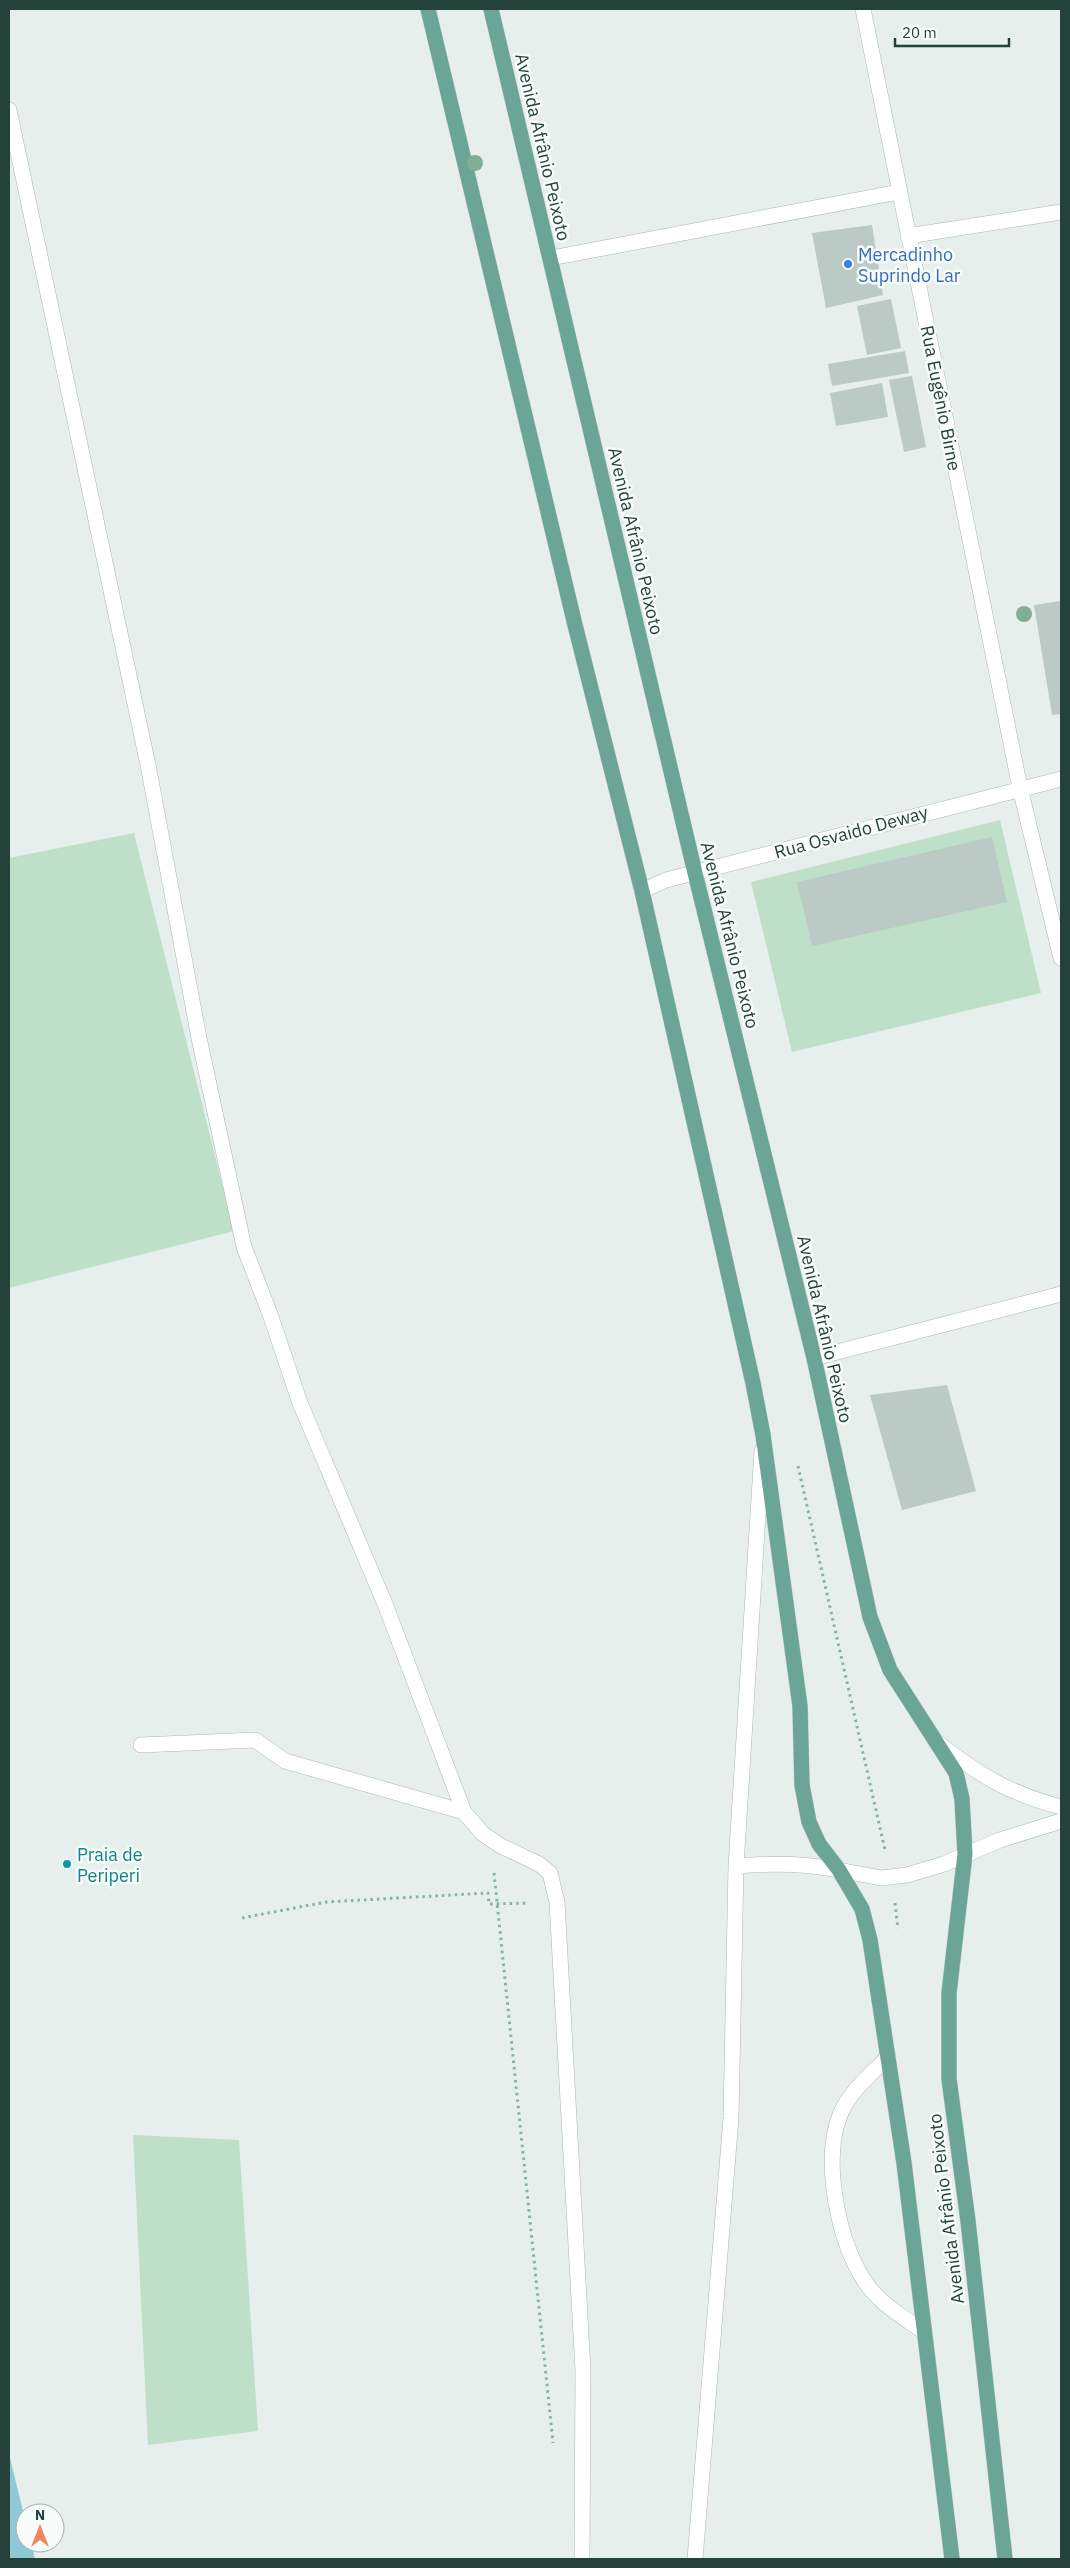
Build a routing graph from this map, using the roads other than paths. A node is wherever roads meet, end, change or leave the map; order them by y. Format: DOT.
graph roads {
  1 [pos="428,9"];
  2 [pos="491,9"];
  3 [pos="863,9"];
  4 [pos="9,110"];
  5 [pos="899,192"];
  6 [pos="1061,212"];
  7 [pos="908,236"];
  8 [pos="550,258"];
  9 [pos="1061,779"];
  10 [pos="1020,788"];
  11 [pos="695,873"];
  12 [pos="642,891"];
  13 [pos="1061,958"];
  14 [pos="1061,1294"];
  15 [pos="814,1358"];
  16 [pos="762,1435"];
  17 [pos="938,1743"];
  18 [pos="141,1744"];
  19 [pos="1061,1807"];
  20 [pos="464,1812"];
  21 [pos="1061,1821"];
  22 [pos="965,1854"];
  23 [pos="736,1866"];
  24 [pos="839,1870"];
  25 [pos="888,2057"];
  26 [pos="924,2332"];
  27 [pos="582,2559"];
  28 [pos="695,2559"];
  29 [pos="952,2559"];
  30 [pos="1005,2559"];
  1 -- 12 [label="main road, Avenida Afrânio Peixoto"];
  2 -- 8 [label="main road, Avenida Afrânio Peixoto"];
  3 -- 5 [label="street, Rua Eugênio Birne"];
  4 -- 20 [label="street"];
  5 -- 7 [label="street, Rua Eugênio Birne"];
  5 -- 8 [label="street"];
  6 -- 7 [label="street"];
  7 -- 10 [label="street, Rua Eugênio Birne"];
  8 -- 11 [label="main road, Avenida Afrânio Peixoto"];
  9 -- 10 [label="street, Rua Osvaido Deway"];
  10 -- 11 [label="street, Rua Osvaido Deway"];
  10 -- 13 [label="street, Rua Eugênio Birne"];
  11 -- 12 [label="street, Rua Osvaido Deway"];
  11 -- 15 [label="main road, Avenida Afrânio Peixoto"];
  12 -- 16 [label="main road, Avenida Afrânio Peixoto"];
  14 -- 15 [label="street"];
  15 -- 17 [label="main road, Avenida Afrânio Peixoto"];
  16 -- 23 [label="street"];
  16 -- 24 [label="main road, Avenida Afrânio Peixoto"];
  17 -- 19 [label="street"];
  17 -- 22 [label="main road, Avenida Afrânio Peixoto"];
  18 -- 20 [label="street"];
  20 -- 27 [label="street"];
  21 -- 22 [label="street"];
  22 -- 24 [label="street"];
  22 -- 30 [label="main road, Avenida Afrânio Peixoto"];
  23 -- 24 [label="street"];
  23 -- 28 [label="street"];
  24 -- 25 [label="main road, Avenida Afrânio Peixoto"];
  25 -- 26 [label="main road, Avenida Afrânio Peixoto"];
  25 -- 26 [label="street"];
  26 -- 29 [label="main road, Avenida Afrânio Peixoto"];
}
